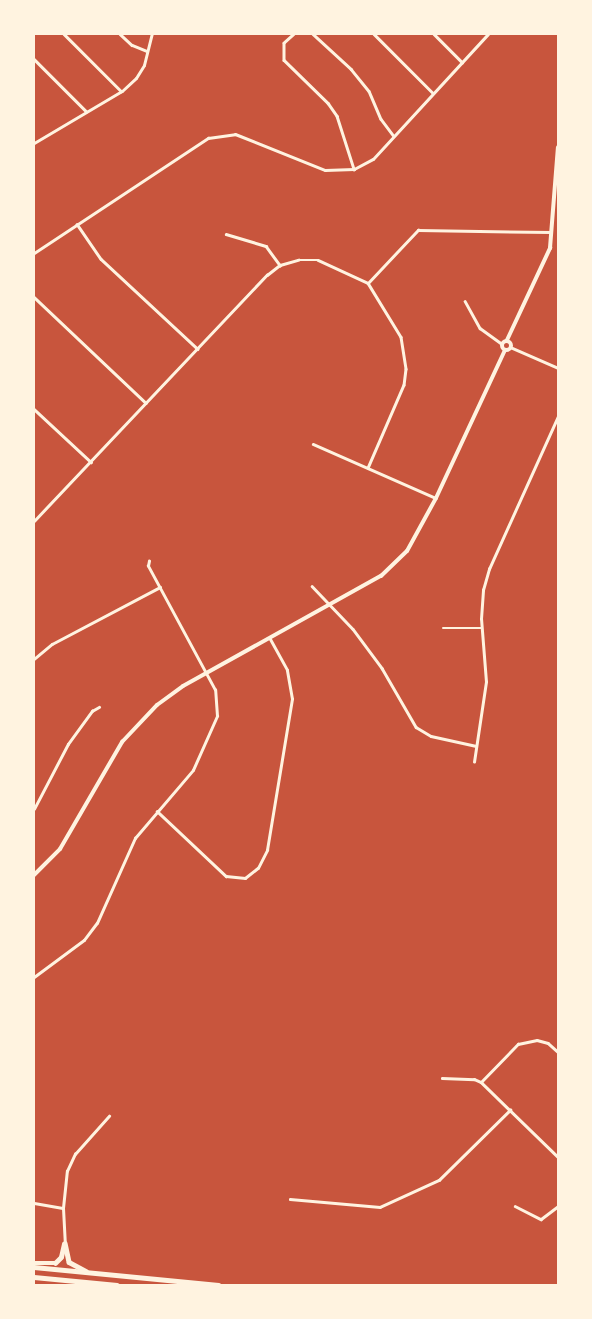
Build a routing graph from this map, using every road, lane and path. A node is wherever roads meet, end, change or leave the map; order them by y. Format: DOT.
graph roads {
  1 [pos="64,34"];
  2 [pos="120,34"];
  3 [pos="152,34"];
  4 [pos="294,34"];
  5 [pos="313,34"];
  6 [pos="374,34"];
  7 [pos="434,34"];
  8 [pos="488,34"];
  9 [pos="147,51"];
  10 [pos="34,59"];
  11 [pos="462,62"];
  12 [pos="122,91"];
  13 [pos="434,93"];
  14 [pos="86,112"];
  15 [pos="394,136"];
  16 [pos="34,143"];
  17 [pos="558,147"];
  18 [pos="354,169"];
  19 [pos="77,224"];
  20 [pos="551,232"];
  21 [pos="226,234"];
  22 [pos="34,252"];
  23 [pos="280,265"];
  24 [pos="368,282"];
  25 [pos="34,297"];
  26 [pos="465,301"];
  27 [pos="507,340"];
  28 [pos="501,343"];
  29 [pos="510,347"];
  30 [pos="198,349"];
  31 [pos="504,350"];
  32 [pos="558,368"];
  33 [pos="146,403"];
  34 [pos="34,409"];
  35 [pos="558,416"];
  36 [pos="313,444"];
  37 [pos="91,462"];
  38 [pos="368,468"];
  39 [pos="436,498"];
  40 [pos="34,521"];
  41 [pos="149,561"];
  42 [pos="312,586"];
  43 [pos="160,587"];
  44 [pos="331,606"];
  45 [pos="443,628"];
  46 [pos="482,628"];
  47 [pos="270,639"];
  48 [pos="34,659"];
  49 [pos="206,674"];
  50 [pos="99,707"];
  51 [pos="476,746"];
  52 [pos="474,762"];
  53 [pos="34,809"];
  54 [pos="157,811"];
  55 [pos="34,875"];
  56 [pos="34,977"];
  57 [pos="558,1052"];
  58 [pos="442,1078"];
  59 [pos="481,1082"];
  60 [pos="510,1110"];
  61 [pos="108,1116"];
  62 [pos="558,1157"];
  63 [pos="290,1199"];
  64 [pos="34,1203"];
  65 [pos="514,1206"];
  66 [pos="558,1206"];
  67 [pos="63,1208"];
  68 [pos="65,1243"];
  69 [pos="34,1263"];
  70 [pos="34,1267"];
  71 [pos="116,1276"];
  72 [pos="34,1277"];
  73 [pos="116,1285"];
  74 [pos="218,1285"];
  1 -- 12 [label="street"];
  2 -- 9 [label="street"];
  3 -- 9 [label="street"];
  4 -- 18 [label="street"];
  5 -- 15 [label="street"];
  6 -- 13 [label="street"];
  7 -- 11 [label="street"];
  8 -- 11 [label="street"];
  9 -- 12 [label="street"];
  10 -- 14 [label="street"];
  11 -- 13 [label="street"];
  12 -- 14 [label="street"];
  13 -- 15 [label="street"];
  14 -- 16 [label="street"];
  15 -- 18 [label="street"];
  17 -- 20 [label="main road"];
  18 -- 19 [label="street"];
  19 -- 22 [label="street"];
  19 -- 30 [label="street"];
  20 -- 24 [label="street"];
  20 -- 27 [label="main road"];
  21 -- 23 [label="street"];
  23 -- 24 [label="street"];
  23 -- 30 [label="street"];
  24 -- 38 [label="street"];
  25 -- 33 [label="street"];
  26 -- 28 [label="street"];
  27 -- 28 [label="main road"];
  27 -- 29 [label="main road"];
  28 -- 31 [label="main road"];
  29 -- 31 [label="main road"];
  29 -- 32 [label="street"];
  30 -- 33 [label="street"];
  31 -- 39 [label="main road"];
  33 -- 37 [label="street"];
  34 -- 37 [label="street"];
  35 -- 46 [label="street"];
  36 -- 38 [label="street"];
  37 -- 40 [label="street"];
  38 -- 39 [label="street"];
  39 -- 44 [label="main road"];
  41 -- 43 [label="street"];
  42 -- 44 [label="street"];
  43 -- 48 [label="street"];
  43 -- 49 [label="street"];
  44 -- 47 [label="main road"];
  44 -- 51 [label="street"];
  45 -- 46 [label="street"];
  46 -- 51 [label="street"];
  47 -- 49 [label="main road"];
  47 -- 54 [label="street"];
  49 -- 54 [label="street"];
  49 -- 55 [label="main road"];
  50 -- 53 [label="street"];
  51 -- 52 [label="street"];
  54 -- 56 [label="street"];
  57 -- 59 [label="street"];
  58 -- 59 [label="street"];
  59 -- 60 [label="street"];
  60 -- 62 [label="street"];
  60 -- 63 [label="street"];
  61 -- 67 [label="street"];
  64 -- 67 [label="street"];
  65 -- 66 [label="street"];
  67 -- 68 [label="street"];
  68 -- 69 [label="main road"];
  68 -- 71 [label="main road"];
  70 -- 71 [label="main road"];
  71 -- 74 [label="main road"];
  72 -- 73 [label="main road"];
}
